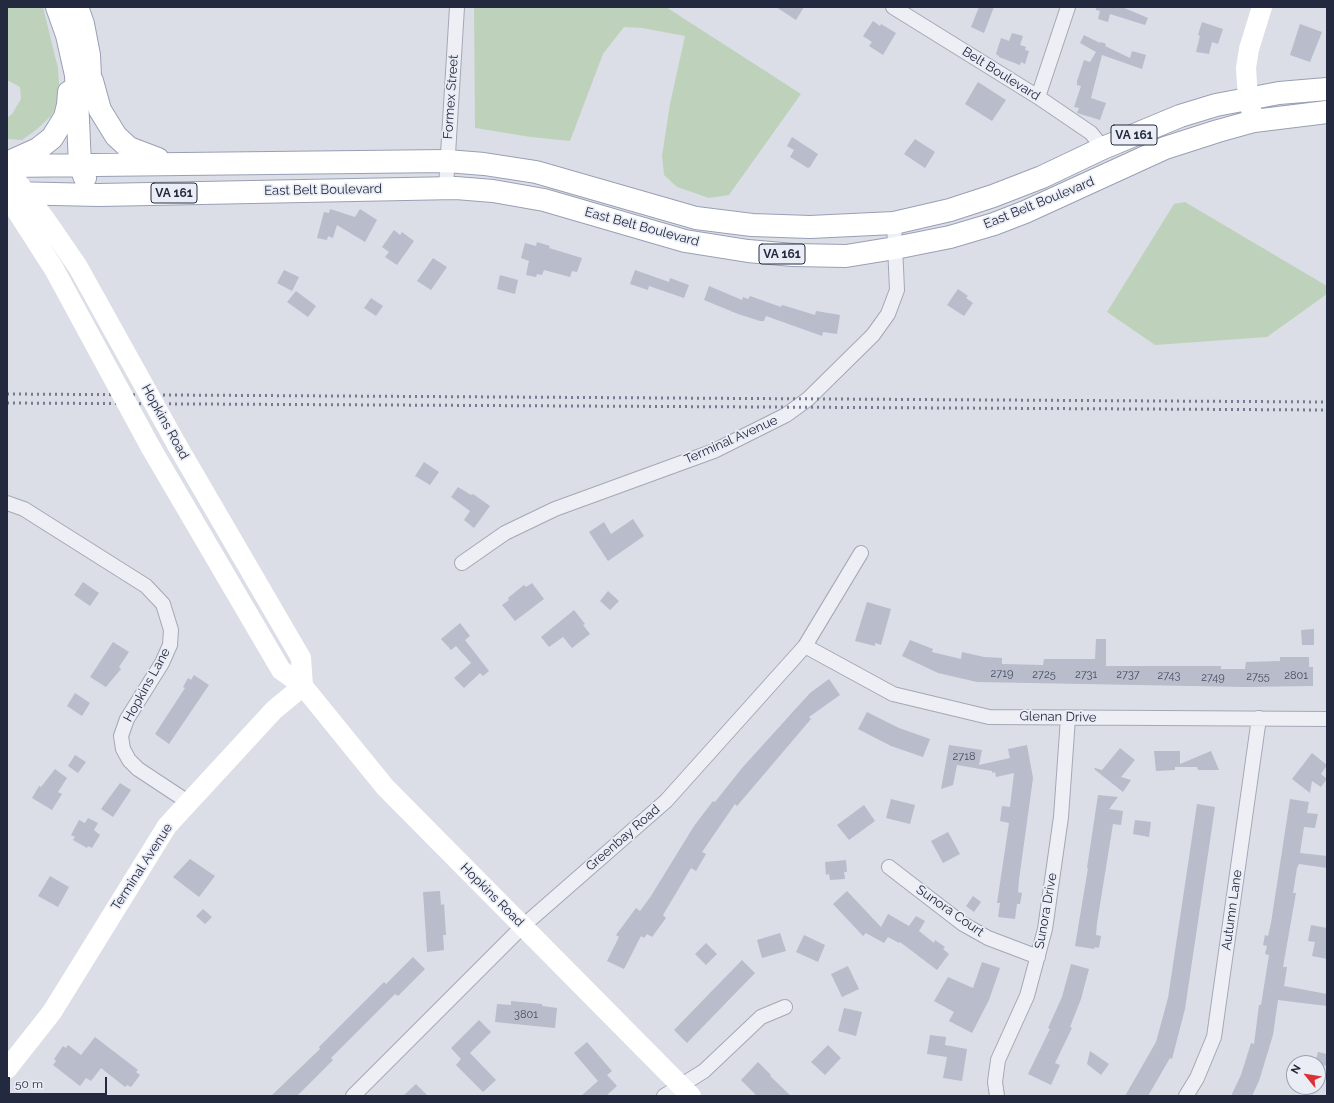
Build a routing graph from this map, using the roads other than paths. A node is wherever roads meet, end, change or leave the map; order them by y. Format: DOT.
graph roads {
  1 [pos="57,7"];
  2 [pos="77,7"];
  3 [pos="456,7"];
  4 [pos="893,7"];
  5 [pos="1068,7"];
  6 [pos="1262,7"];
  7 [pos="72,57"];
  8 [pos="90,71"];
  9 [pos="1327,89"];
  10 [pos="1038,97"];
  11 [pos="1248,98"];
  12 [pos="1327,112"];
  13 [pos="1254,121"];
  14 [pos="1102,148"];
  15 [pos="447,161"];
  16 [pos="86,164"];
  17 [pos="169,164"];
  18 [pos="7,165"];
  19 [pos="446,187"];
  20 [pos="7,195"];
  21 [pos="92,195"];
  22 [pos="894,223"];
  23 [pos="895,248"];
  24 [pos="7,503"];
  25 [pos="861,553"];
  26 [pos="462,563"];
  27 [pos="805,646"];
  28 [pos="303,686"];
  29 [pos="1068,718"];
  30 [pos="1259,718"];
  31 [pos="1327,719"];
  32 [pos="188,802"];
  33 [pos="889,867"];
  34 [pos="523,926"];
  35 [pos="1038,957"];
  36 [pos="785,1007"];
  37 [pos="7,1069"];
  38 [pos="679,1093"];
  39 [pos="353,1096"];
  40 [pos="997,1096"];
  41 [pos="1186,1096"];
  1 -- 7 [label="main road"];
  2 -- 8 [label="main road"];
  3 -- 15 [label="street, Formex Street"];
  4 -- 10 [label="street, Belt Boulevard"];
  5 -- 10 [label="street"];
  6 -- 11 [label="main road"];
  7 -- 16 [label="main road"];
  7 -- 18 [label="main road"];
  8 -- 16 [label="main road"];
  8 -- 17 [label="main road"];
  9 -- 11 [label="main road, East Belt Boulevard / VA 161"];
  10 -- 14 [label="street, Belt Boulevard"];
  11 -- 13 [label="main road"];
  11 -- 14 [label="main road, East Belt Boulevard / VA 161"];
  12 -- 13 [label="main road, East Belt Boulevard / VA 161"];
  13 -- 23 [label="main road, East Belt Boulevard / VA 161"];
  14 -- 22 [label="main road, East Belt Boulevard / VA 161"];
  15 -- 17 [label="main road, East Belt Boulevard / VA 161"];
  15 -- 19 [label="street, Formex Street"];
  15 -- 22 [label="main road, East Belt Boulevard / VA 161"];
  16 -- 17 [label="main road, East Belt Boulevard / VA 161"];
  16 -- 18 [label="main road, East Belt Boulevard / VA 161"];
  16 -- 21 [label="main road"];
  18 -- 28 [label="main road, Hopkins Road, bridge"];
  19 -- 21 [label="main road, East Belt Boulevard / VA 161"];
  19 -- 23 [label="main road, East Belt Boulevard / VA 161"];
  20 -- 21 [label="main road, East Belt Boulevard / VA 161"];
  20 -- 28 [label="main road, Hopkins Road, bridge"];
  22 -- 23 [label="street, Terminal Avenue"];
  23 -- 26 [label="street, Terminal Avenue"];
  24 -- 32 [label="street, Hopkins Lane"];
  25 -- 27 [label="street, Greenbay Road"];
  27 -- 29 [label="street, Glenan Drive"];
  27 -- 34 [label="street, Greenbay Road"];
  28 -- 32 [label="main road, Terminal Avenue"];
  28 -- 34 [label="main road, Hopkins Road"];
  29 -- 30 [label="street, Glenan Drive"];
  29 -- 35 [label="street, Sunora Drive"];
  30 -- 31 [label="street, Glenan Drive"];
  30 -- 41 [label="street, Autumn Lane"];
  32 -- 37 [label="main road, Terminal Avenue"];
  33 -- 35 [label="street, Sunora Court"];
  34 -- 38 [label="main road, Hopkins Road"];
  34 -- 39 [label="street, Greenbay Road"];
  35 -- 40 [label="street, Sunora Drive"];
  36 -- 38 [label="street"];
}
